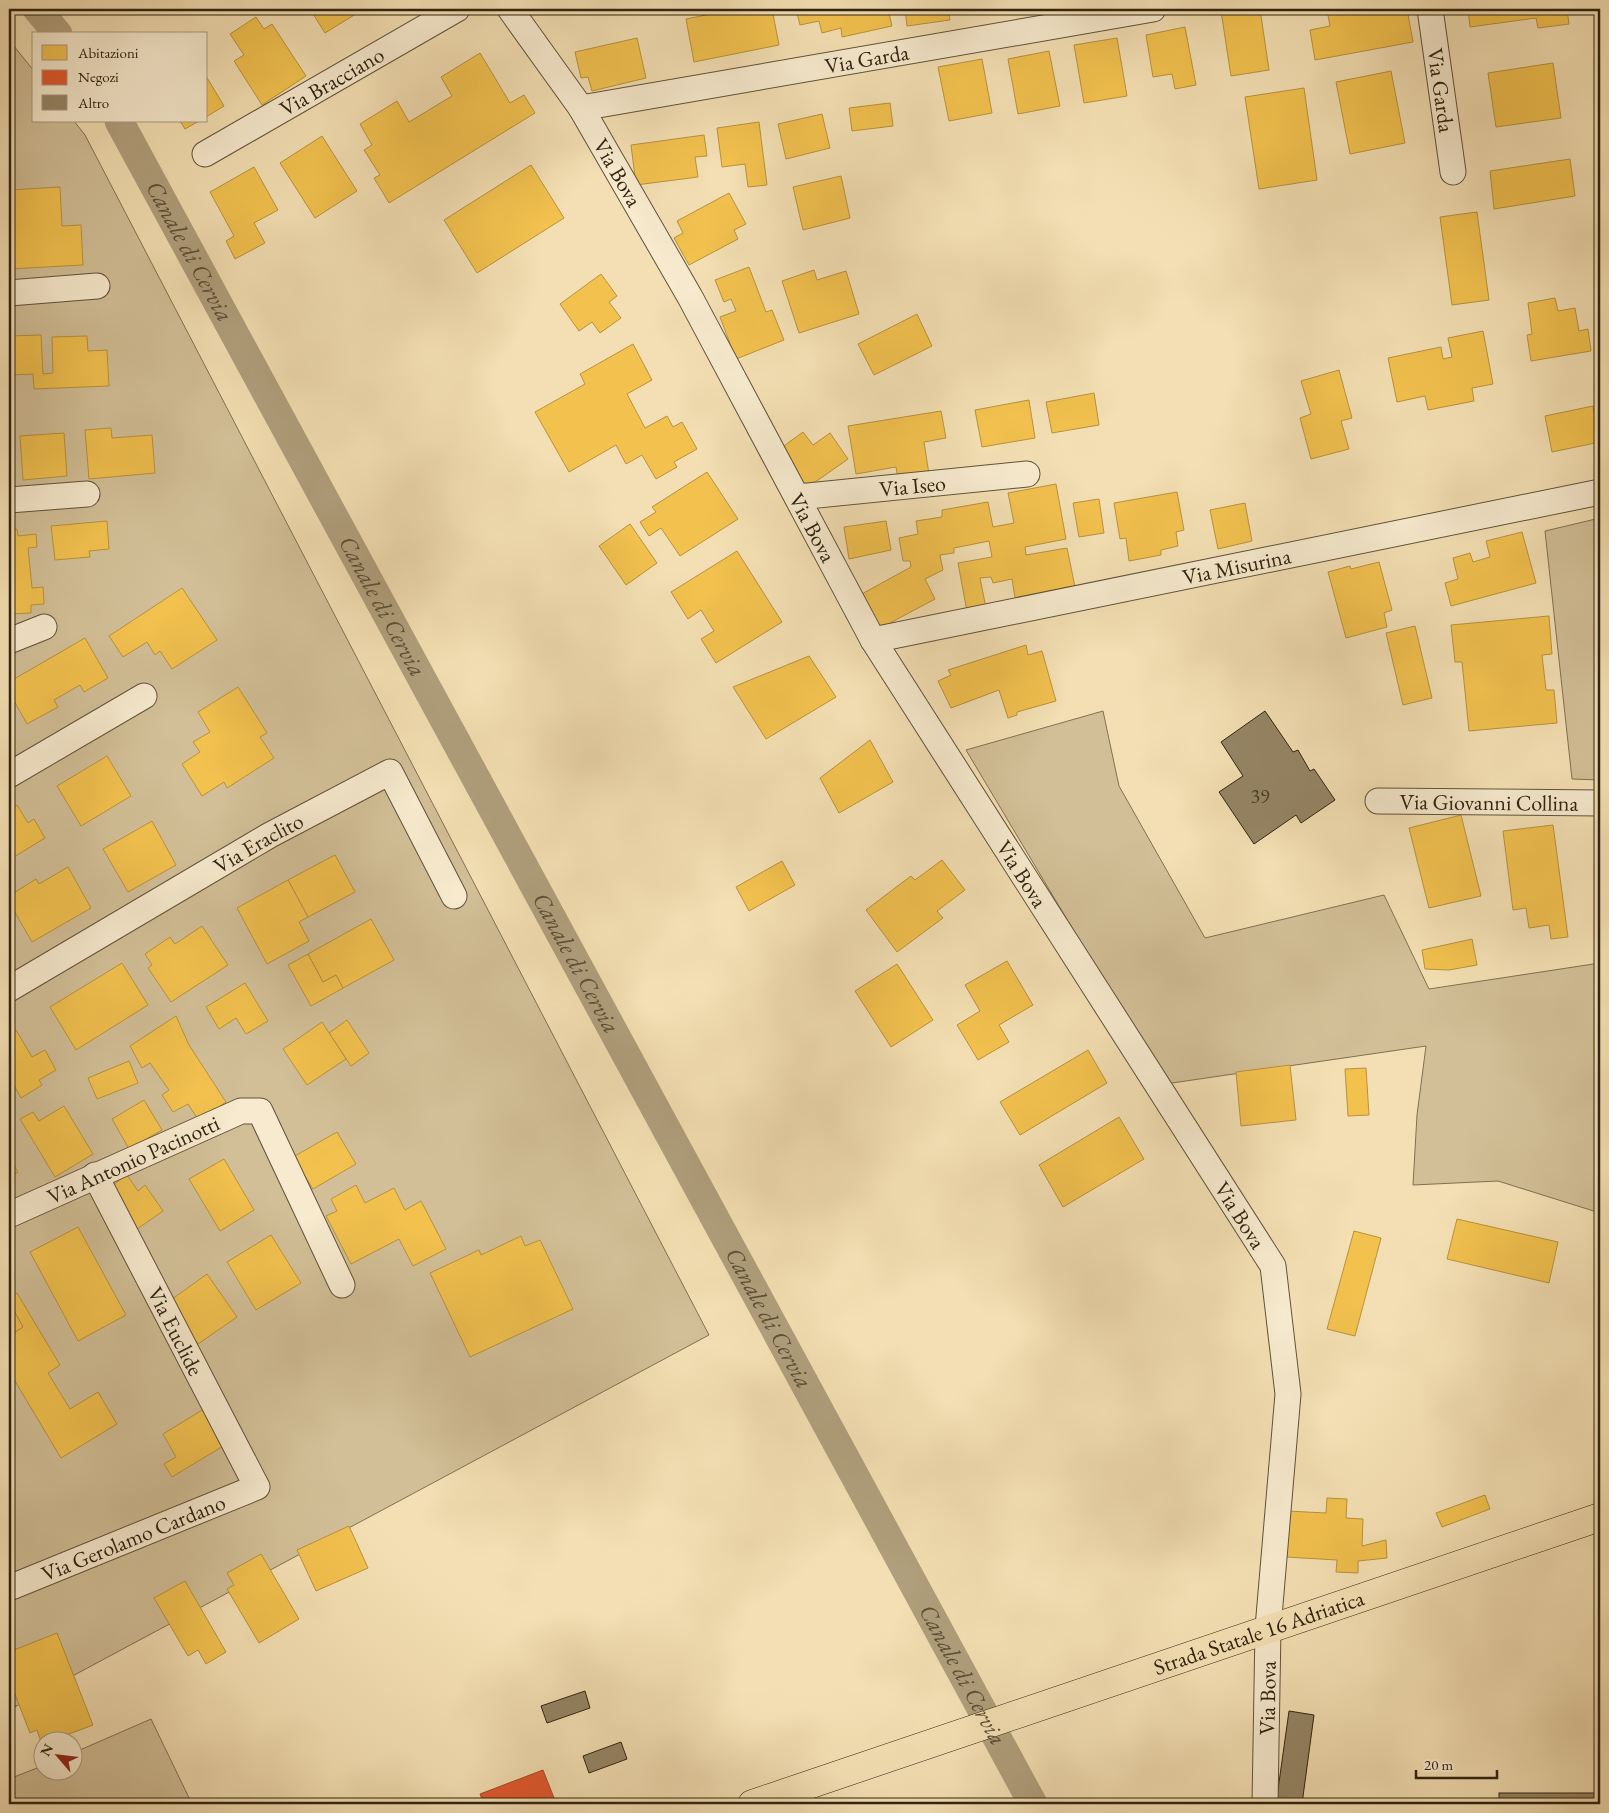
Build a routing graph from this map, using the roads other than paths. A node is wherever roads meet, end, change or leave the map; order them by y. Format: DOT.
graph roads {
  1 [pos="457,9"];
  2 [pos="510,9"];
  3 [pos="1152,9"];
  4 [pos="1430,9"];
  5 [pos="581,108"];
  6 [pos="205,154"];
  7 [pos="1453,172"];
  8 [pos="97,286"];
  9 [pos="9,293"];
  10 [pos="1027,474"];
  11 [pos="1600,492"];
  12 [pos="87,494"];
  13 [pos="798,497"];
  14 [pos="9,500"];
  15 [pos="44,627"];
  16 [pos="873,640"];
  17 [pos="9,641"];
  18 [pos="144,696"];
  19 [pos="9,775"];
  20 [pos="1378,801"];
  21 [pos="1600,803"];
  22 [pos="454,896"];
  23 [pos="9,989"];
  24 [pos="95,1175"];
  25 [pos="9,1216"];
  26 [pos="342,1285"];
  27 [pos="257,1486"];
  28 [pos="1600,1517"];
  29 [pos="9,1588"];
  30 [pos="1268,1628"];
  31 [pos="752,1804"];
  32 [pos="1265,1804"];
  1 -- 6 [label="street, Via Bracciano"];
  2 -- 5 [label="street, Via Bova"];
  3 -- 5 [label="street, Via Garda"];
  4 -- 7 [label="street, Via Garda"];
  5 -- 13 [label="street, Via Bova"];
  8 -- 9 [label="street"];
  10 -- 13 [label="street, Via Iseo"];
  11 -- 16 [label="street, Via Misurina"];
  12 -- 14 [label="street"];
  13 -- 16 [label="street, Via Bova"];
  15 -- 17 [label="street"];
  16 -- 30 [label="street, Via Bova"];
  18 -- 19 [label="street"];
  20 -- 21 [label="street, Via Giovanni Collina"];
  22 -- 23 [label="street, Via Eraclito"];
  24 -- 25 [label="street, Via Antonio Pacinotti"];
  24 -- 26 [label="street, Via Antonio Pacinotti"];
  24 -- 27 [label="street, Via Euclide"];
  27 -- 29 [label="street, Via Gerolamo Cardano"];
  28 -- 30 [label="main road, Strada Statale 16 Adriatica"];
  30 -- 31 [label="main road, Strada Statale 16 Adriatica"];
  30 -- 32 [label="street, Via Bova"];
}
